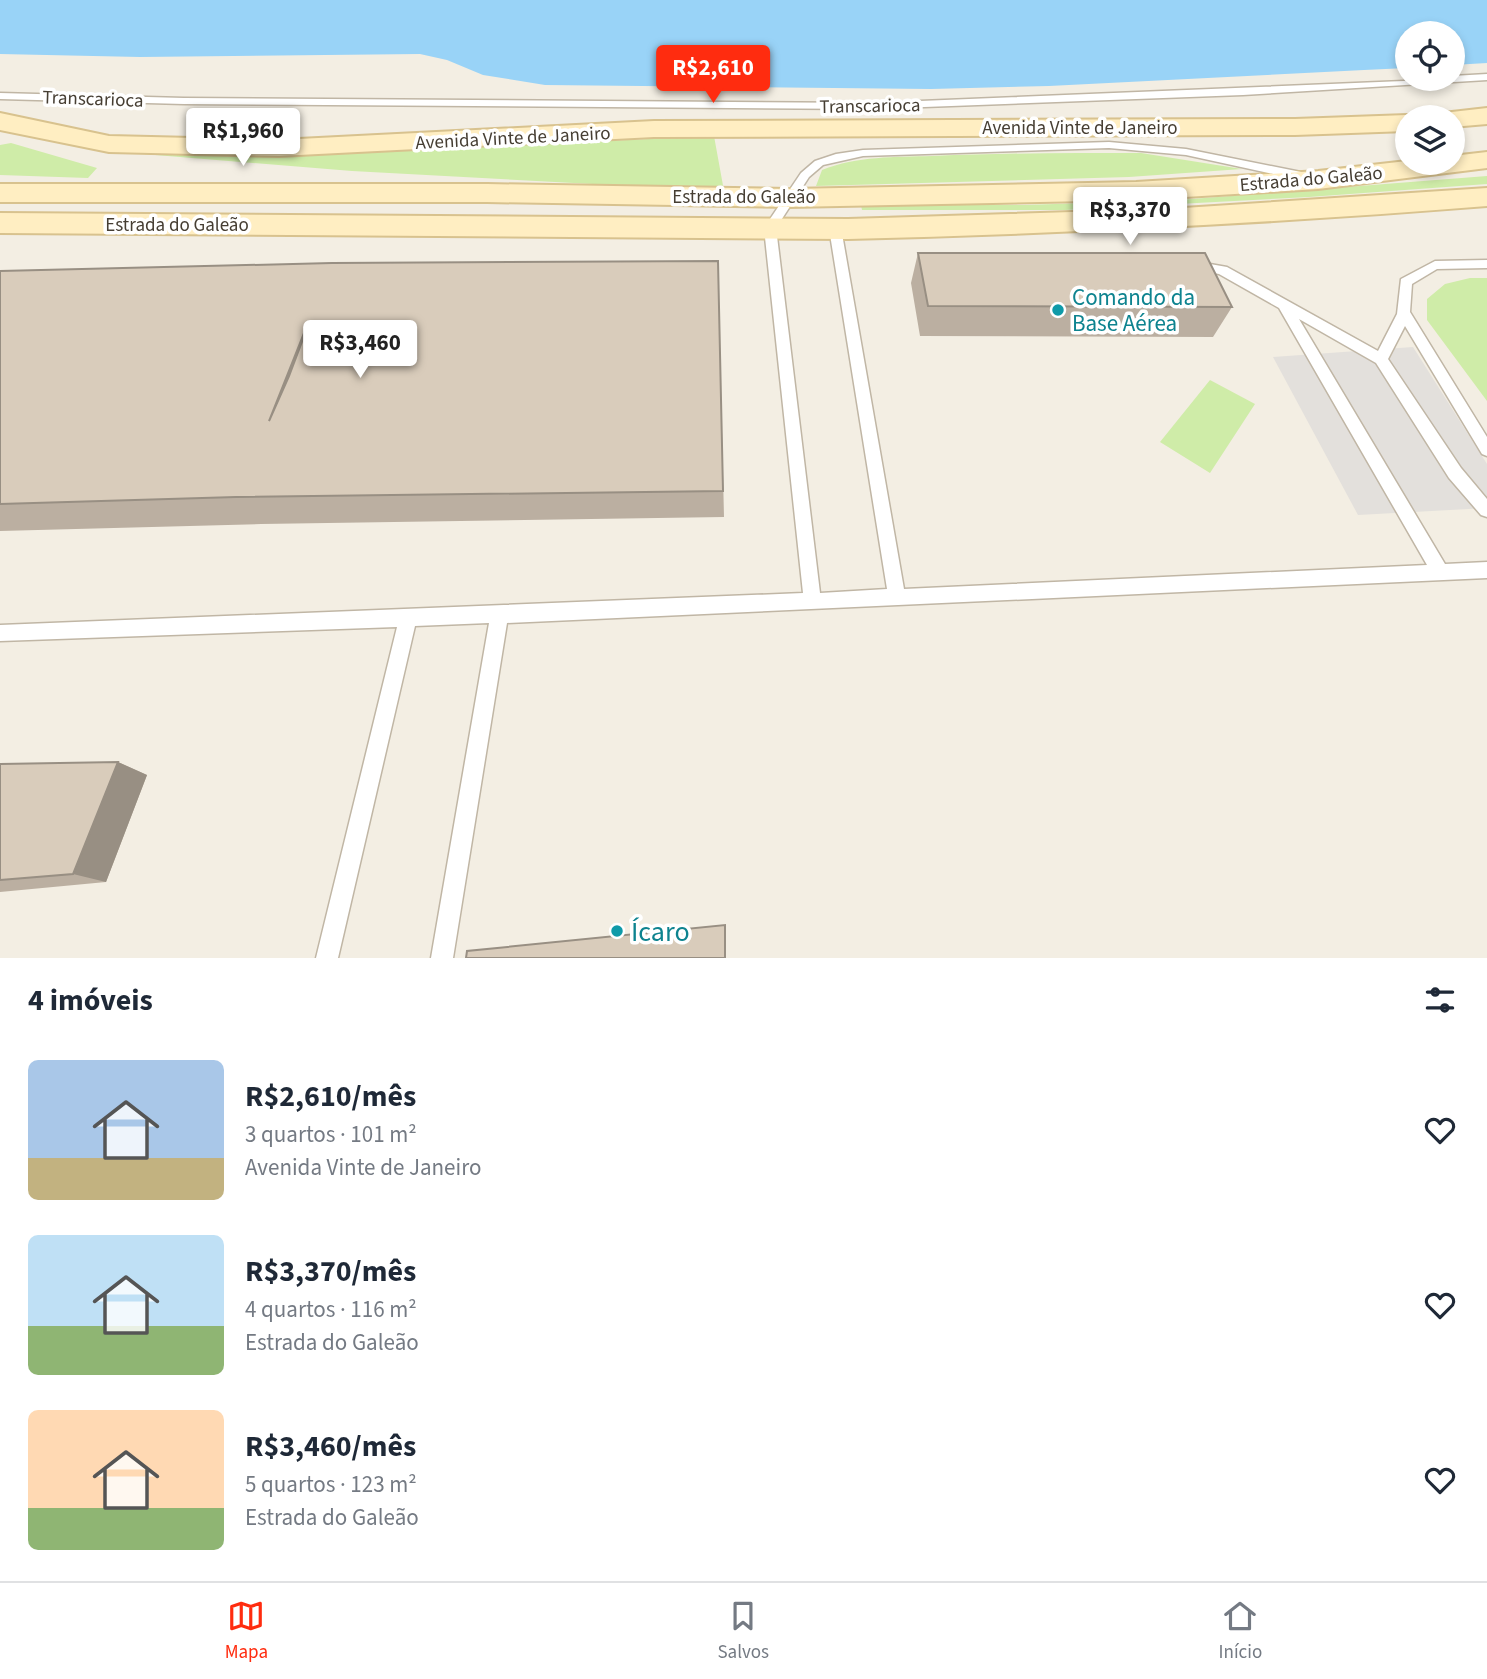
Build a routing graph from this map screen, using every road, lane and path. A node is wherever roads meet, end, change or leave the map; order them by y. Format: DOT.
graph roads {
  1 [pos="1487,77"];
  2 [pos="0,96"];
  3 [pos="1487,116"];
  4 [pos="1465,118"];
  5 [pos="1395,123"];
  6 [pos="7,125"];
  7 [pos="1487,160"];
  8 [pos="1318,180"];
  9 [pos="0,193"];
  10 [pos="487,193"];
  11 [pos="1487,197"];
  12 [pos="789,198"];
  13 [pos="0,223"];
  14 [pos="770,228"];
  15 [pos="835,228"];
  16 [pos="1178,262"];
  17 [pos="1487,264"];
  18 [pos="1283,303"];
  19 [pos="1404,314"];
  20 [pos="1381,359"];
  21 [pos="1487,450"];
  22 [pos="1487,510"];
  23 [pos="1487,570"];
  24 [pos="1440,572"];
  25 [pos="897,597"];
  26 [pos="812,600"];
  27 [pos="499,615"];
  28 [pos="408,617"];
  29 [pos="0,633"];
  30 [pos="327,958"];
  31 [pos="442,958"];
  1 -- 2 [label="lane, Transcarioca"];
  3 -- 4 [label="main road"];
  5 -- 6 [label="main road, Avenida Vinte de Janeiro"];
  6 -- 10 [label="main road"];
  7 -- 8 [label="main road, Estrada do Galeão"];
  8 -- 12 [label="main road, Estrada do Galeão"];
  8 -- 12 [label="lane"];
  9 -- 10 [label="main road, Estrada do Galeão"];
  10 -- 12 [label="main road, Estrada do Galeão"];
  11 -- 15 [label="main road, Estrada do Galeão"];
  12 -- 14 [label="lane"];
  13 -- 14 [label="main road, Estrada do Galeão"];
  14 -- 15 [label="main road, Estrada do Galeão"];
  14 -- 26 [label="lane"];
  15 -- 25 [label="lane"];
  16 -- 18 [label="lane"];
  17 -- 19 [label="lane"];
  18 -- 20 [label="lane"];
  18 -- 24 [label="lane"];
  19 -- 20 [label="lane"];
  19 -- 21 [label="lane"];
  20 -- 22 [label="lane"];
  23 -- 24 [label="lane"];
  24 -- 25 [label="lane"];
  25 -- 26 [label="lane"];
  26 -- 27 [label="lane"];
  27 -- 28 [label="lane"];
  27 -- 31 [label="lane"];
  28 -- 29 [label="lane"];
  28 -- 30 [label="lane"];
}
